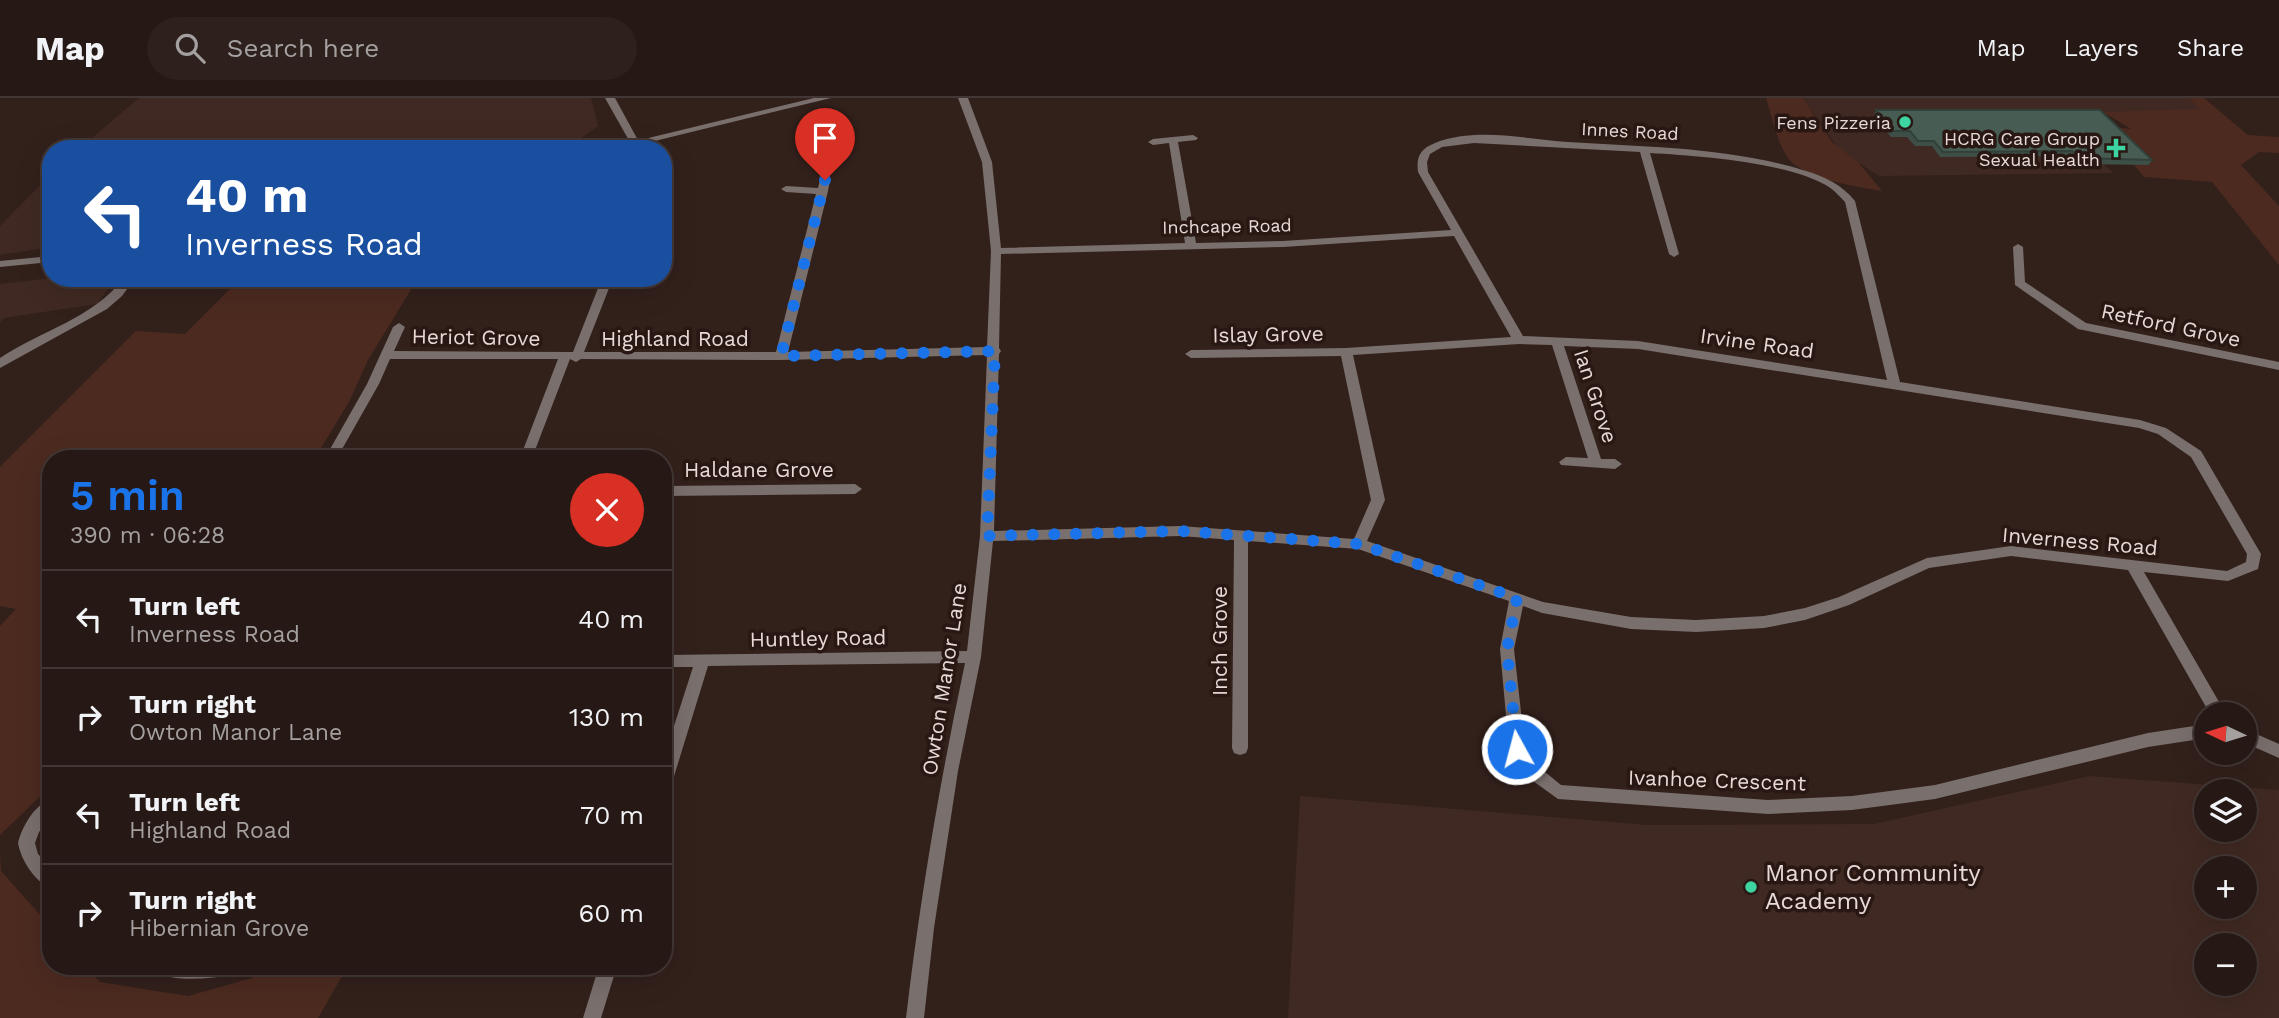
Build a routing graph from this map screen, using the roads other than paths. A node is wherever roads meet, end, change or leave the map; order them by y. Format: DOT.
graph roads {
  1 [pos="610,98"];
  2 [pos="826,98"];
  3 [pos="963,98"];
  4 [pos="1193,138"];
  5 [pos="633,140"];
  6 [pos="643,140"];
  7 [pos="1173,140"];
  8 [pos="1153,142"];
  9 [pos="1644,149"];
  10 [pos="786,189"];
  11 [pos="1457,233"];
  12 [pos="1191,244"];
  13 [pos="2018,247"];
  14 [pos="996,251"];
  15 [pos="1674,254"];
  16 [pos="42,259"];
  17 [pos="0,264"];
  18 [pos="124,287"];
  19 [pos="604,287"];
  20 [pos="399,327"];
  21 [pos="1519,340"];
  22 [pos="1557,343"];
  23 [pos="995,351"];
  24 [pos="1346,352"];
  25 [pos="1191,354"];
  26 [pos="386,355"];
  27 [pos="781,356"];
  28 [pos="570,358"];
  29 [pos="0,364"];
  30 [pos="2279,366"];
  31 [pos="1894,383"];
  32 [pos="335,450"];
  33 [pos="530,450"];
  34 [pos="1566,462"];
  35 [pos="1596,463"];
  36 [pos="1615,464"];
  37 [pos="855,489"];
  38 [pos="672,491"];
  39 [pos="1241,535"];
  40 [pos="987,536"];
  41 [pos="1359,544"];
  42 [pos="2134,567"];
  43 [pos="2228,576"];
  44 [pos="1517,598"];
  45 [pos="974,657"];
  46 [pos="702,661"];
  47 [pos="672,662"];
  48 [pos="2211,702"];
  49 [pos="2194,734"];
  50 [pos="2258,742"];
  51 [pos="1240,748"];
  52 [pos="2279,751"];
  53 [pos="672,757"];
  54 [pos="42,816"];
  55 [pos="42,872"];
  56 [pos="605,975"];
  57 [pos="592,1018"];
  58 [pos="915,1018"];
  1 -- 5 [label="street"];
  2 -- 6 [label="street"];
  3 -- 14 [label="street, Owton Manor Lane"];
  4 -- 7 [label="street"];
  7 -- 8 [label="street"];
  7 -- 12 [label="street"];
  9 -- 11 [label="street, Innes Road"];
  9 -- 15 [label="street"];
  9 -- 31 [label="street, Innes Road"];
  10 -- 27 [label="street"];
  11 -- 12 [label="street, Inchcape Road"];
  11 -- 21 [label="street, Innes Road"];
  12 -- 14 [label="street, Inchcape Road"];
  13 -- 30 [label="street, Retford Grove"];
  14 -- 23 [label="street, Owton Manor Lane"];
  16 -- 17 [label="street"];
  18 -- 29 [label="street"];
  19 -- 28 [label="street"];
  20 -- 26 [label="street"];
  21 -- 22 [label="street, Irvine Road"];
  21 -- 24 [label="street, Irvine Road"];
  22 -- 31 [label="street, Irvine Road"];
  22 -- 35 [label="street, Ian Grove"];
  23 -- 27 [label="street, Highland Road"];
  23 -- 40 [label="street, Owton Manor Lane"];
  24 -- 25 [label="street, Islay Grove"];
  24 -- 41 [label="street"];
  26 -- 28 [label="street, Heriot Grove"];
  26 -- 32 [label="street"];
  27 -- 28 [label="street, Highland Road"];
  28 -- 33 [label="street"];
  31 -- 43 [label="street, Irvine Road"];
  34 -- 35 [label="street, Ian Grove"];
  35 -- 36 [label="street, Ian Grove"];
  37 -- 38 [label="street, Haldane Grove"];
  39 -- 40 [label="street, Inverness Road"];
  39 -- 41 [label="street, Inverness Road"];
  39 -- 51 [label="street, Inch Grove"];
  40 -- 45 [label="street, Owton Manor Lane"];
  41 -- 44 [label="street, Inverness Road"];
  42 -- 43 [label="street, Inverness Road"];
  42 -- 44 [label="street, Inverness Road"];
  42 -- 48 [label="street"];
  44 -- 49 [label="street, Ivanhoe Crescent"];
  45 -- 46 [label="street, Huntley Road"];
  45 -- 58 [label="street, Owton Manor Lane"];
  46 -- 47 [label="street, Huntley Road"];
  46 -- 53 [label="street"];
  50 -- 52 [label="street"];
  54 -- 55 [label="street"];
  56 -- 57 [label="street"];
}
